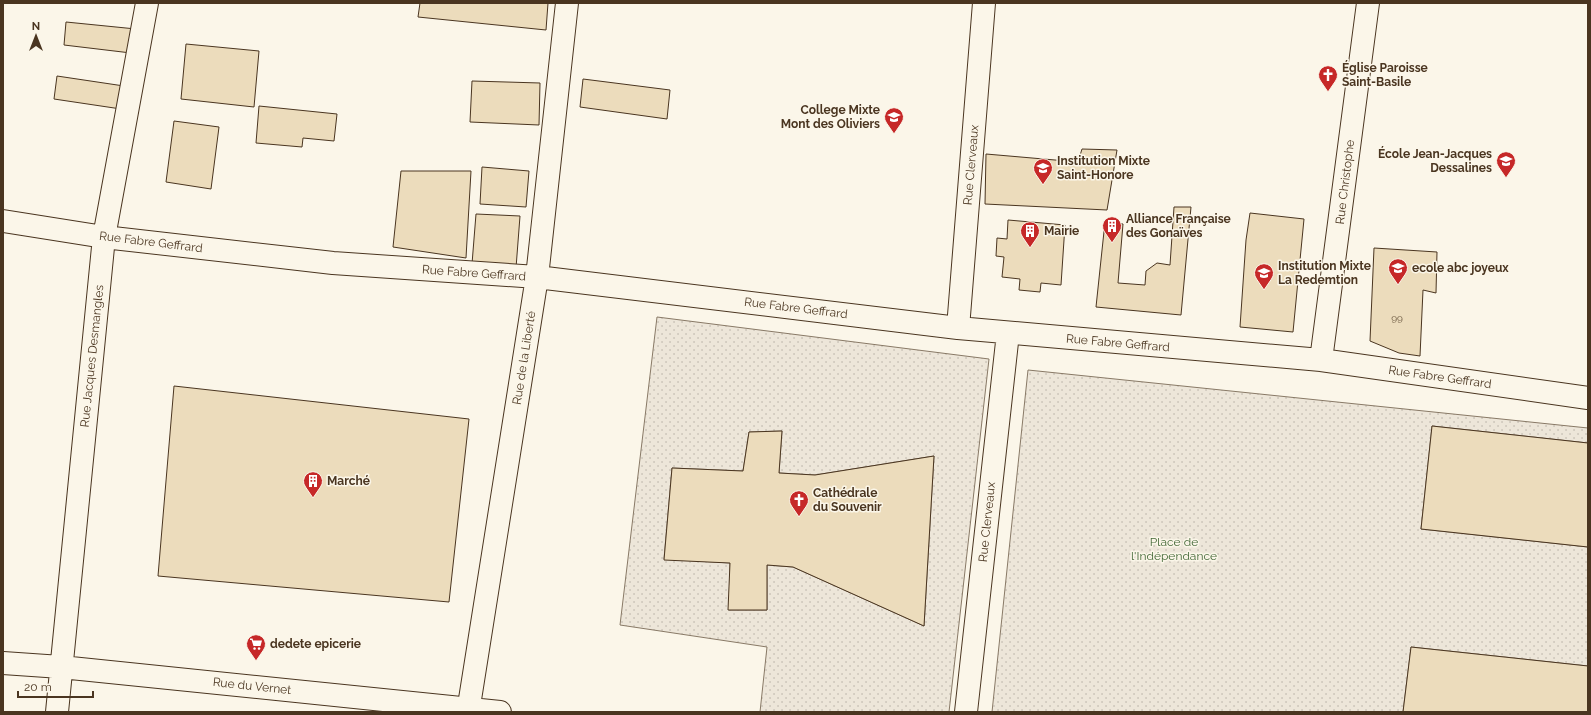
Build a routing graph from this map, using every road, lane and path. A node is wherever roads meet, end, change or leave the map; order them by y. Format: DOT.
graph roads {
  1 [pos="147,3"];
  2 [pos="567,3"];
  3 [pos="984,3"];
  4 [pos="1368,3"];
  5 [pos="3,221"];
  6 [pos="104,237"];
  7 [pos="537,277"];
  8 [pos="958,328"];
  9 [pos="1008,333"];
  10 [pos="1321,360"];
  11 [pos="1588,398"];
  12 [pos="3,663"];
  13 [pos="61,667"];
  14 [pos="469,710"];
  15 [pos="57,712"];
  16 [pos="500,712"];
  17 [pos="966,712"];
  1 -- 6 [label="street, Rue Jacques Desmangles"];
  2 -- 7 [label="street, Rue de la Liberté"];
  3 -- 8 [label="street, Rue Clerveaux"];
  4 -- 10 [label="street, Rue Christophe"];
  5 -- 6 [label="street, Rue Fabre Geffrard"];
  6 -- 7 [label="street, Rue Fabre Geffrard"];
  6 -- 13 [label="street, Rue Jacques Desmangles"];
  7 -- 8 [label="street, Rue Fabre Geffrard"];
  7 -- 14 [label="street, Rue de la Liberté"];
  8 -- 9 [label="street, Rue Fabre Geffrard"];
  9 -- 10 [label="street, Rue Fabre Geffrard"];
  9 -- 17 [label="street, Rue Clerveaux"];
  10 -- 11 [label="street, Rue Fabre Geffrard"];
  12 -- 13 [label="street, Rue du Vernet"];
  13 -- 14 [label="street, Rue du Vernet"];
  13 -- 15 [label="street, Rue Jacques Desmangles"];
  14 -- 16 [label="street, Rue du Vernet"];
}
